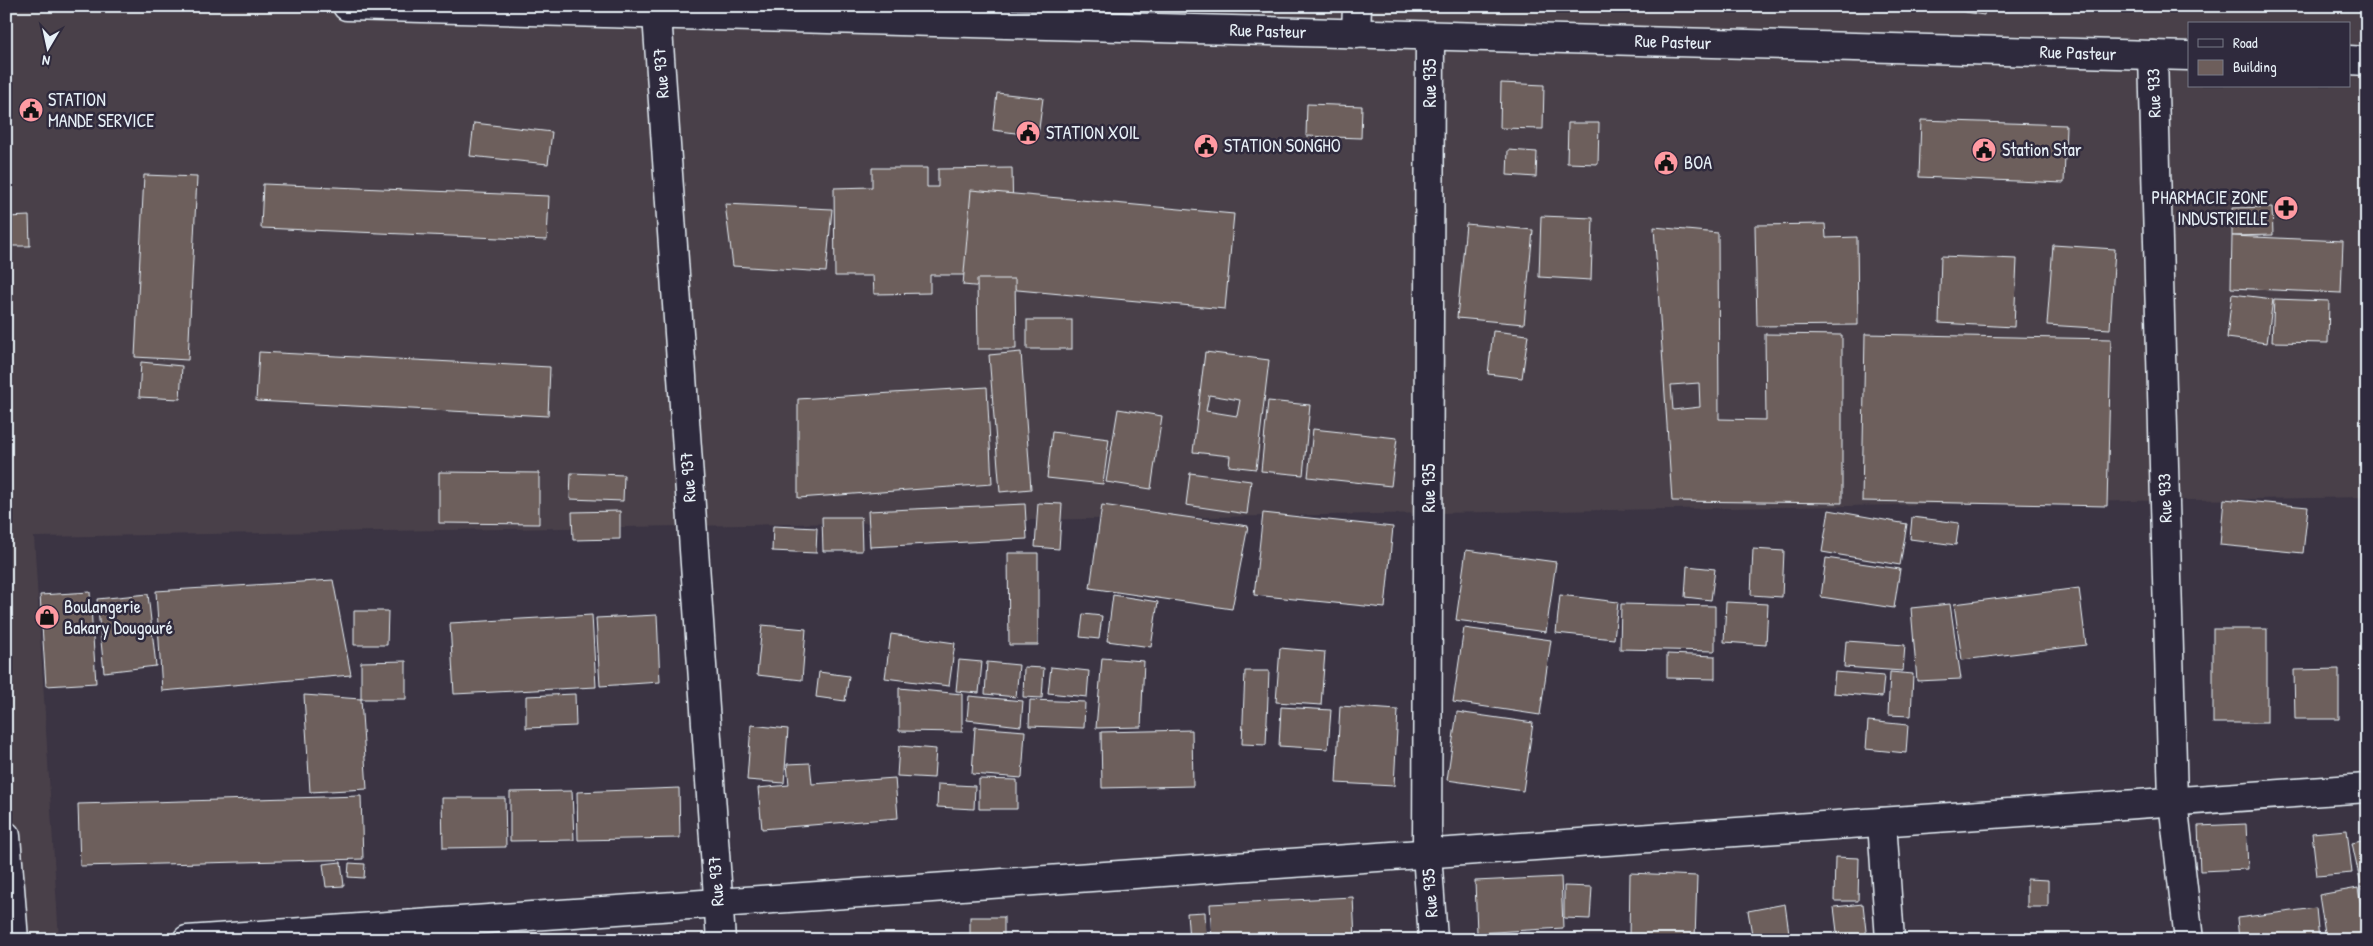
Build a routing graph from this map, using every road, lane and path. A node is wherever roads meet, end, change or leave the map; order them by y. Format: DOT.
graph roads {
  1 [pos="347,6"];
  2 [pos="1357,6"];
  3 [pos="657,15"];
  4 [pos="1356,34"];
  5 [pos="1430,36"];
  6 [pos="2153,55"];
  7 [pos="2188,56"];
  8 [pos="2350,60"];
  9 [pos="2367,61"];
  10 [pos="2367,788"];
  11 [pos="2173,801"];
  12 [pos="1882,822"];
  13 [pos="6,836"];
  14 [pos="1427,853"];
  15 [pos="717,903"];
  16 [pos="14,940"];
  17 [pos="187,940"];
  18 [pos="721,940"];
  19 [pos="1433,940"];
  20 [pos="1890,940"];
  21 [pos="2189,940"];
  1 -- 3 [label="street, Rue Pasteur"];
  2 -- 4 [label="street"];
  3 -- 4 [label="street, Rue Pasteur"];
  3 -- 15 [label="street, Rue 937"];
  4 -- 5 [label="street, Rue Pasteur"];
  5 -- 6 [label="street, Rue Pasteur"];
  5 -- 14 [label="street, Rue 935"];
  6 -- 7 [label="street, Rue Pasteur"];
  6 -- 11 [label="street, Rue 933"];
  8 -- 9 [label="street"];
  10 -- 11 [label="street"];
  11 -- 12 [label="street"];
  11 -- 21 [label="street, Rue 933"];
  12 -- 14 [label="street"];
  12 -- 20 [label="street"];
  13 -- 16 [label="street"];
  14 -- 15 [label="street"];
  14 -- 19 [label="street, Rue 935"];
  15 -- 17 [label="street"];
  15 -- 18 [label="street, Rue 937"];
}
